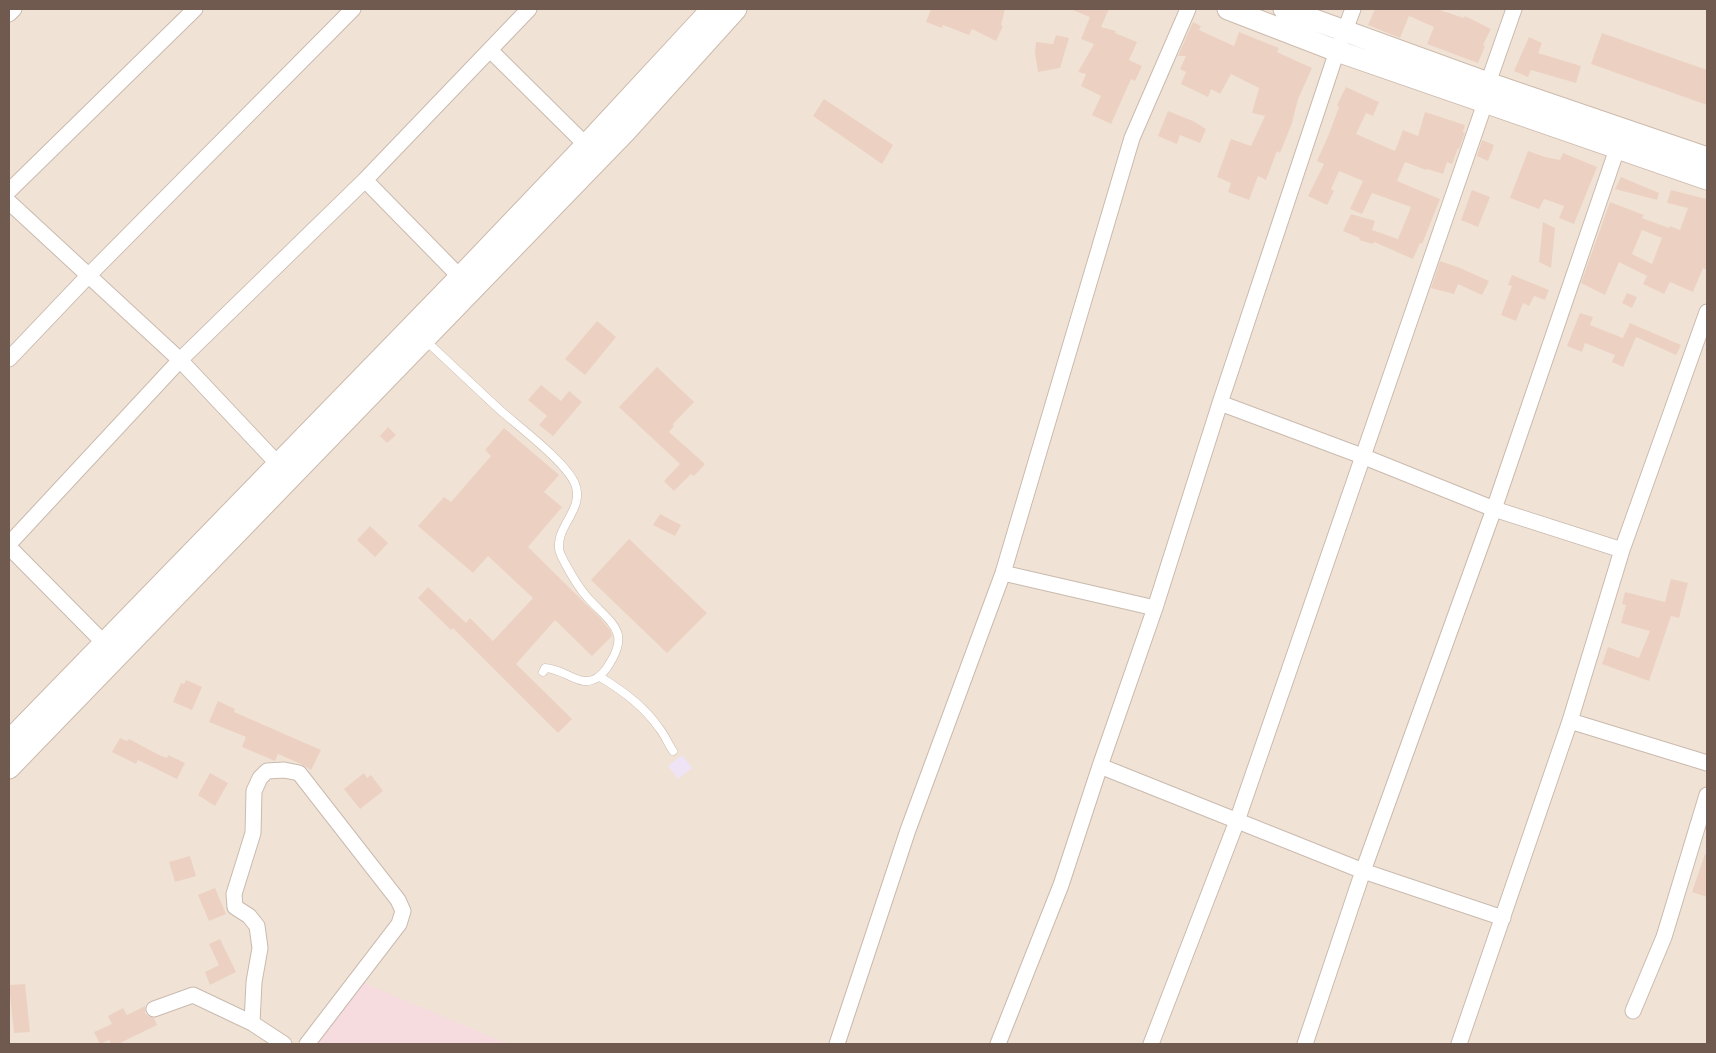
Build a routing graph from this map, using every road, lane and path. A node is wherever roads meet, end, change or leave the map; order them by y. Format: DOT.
graph roads {
  1 [pos="14,9"];
  2 [pos="195,9"];
  3 [pos="353,9"];
  4 [pos="529,9"];
  5 [pos="712,9"];
  6 [pos="736,9"];
  7 [pos="1188,9"];
  8 [pos="1228,9"];
  9 [pos="1284,9"];
  10 [pos="1353,9"];
  11 [pos="1514,9"];
  12 [pos="9,14"];
  13 [pos="1341,42"];
  14 [pos="490,50"];
  15 [pos="1486,93"];
  16 [pos="586,145"];
  17 [pos="1617,149"];
  18 [pos="1707,158"];
  19 [pos="1707,179"];
  20 [pos="365,180"];
  21 [pos="9,190"];
  22 [pos="9,202"];
  23 [pos="88,276"];
  24 [pos="460,277"];
  25 [pos="1707,312"];
  26 [pos="418,332"];
  27 [pos="9,359"];
  28 [pos="180,360"];
  29 [pos="1220,403"];
  30 [pos="1362,456"];
  31 [pos="277,463"];
  32 [pos="1494,509"];
  33 [pos="9,546"];
  34 [pos="1622,550"];
  35 [pos="1003,573"];
  36 [pos="1155,608"];
  37 [pos="104,643"];
  38 [pos="543,672"];
  39 [pos="600,677"];
  40 [pos="1570,721"];
  41 [pos="9,741"];
  42 [pos="673,751"];
  43 [pos="1707,762"];
  44 [pos="1100,766"];
  45 [pos="9,768"];
  46 [pos="1707,795"];
  47 [pos="1237,821"];
  48 [pos="1363,871"];
  49 [pos="1503,918"];
  50 [pos="154,1009"];
  51 [pos="1633,1011"];
  52 [pos="252,1024"];
  53 [pos="284,1044"];
  54 [pos="307,1044"];
  55 [pos="837,1044"];
  56 [pos="998,1044"];
  57 [pos="1151,1044"];
  58 [pos="1305,1044"];
  59 [pos="1459,1044"];
  1 -- 12 [label="street"];
  2 -- 21 [label="street"];
  3 -- 23 [label="street"];
  4 -- 14 [label="street"];
  5 -- 16 [label="main road"];
  6 -- 26 [label="main road"];
  7 -- 35 [label="street"];
  8 -- 13 [label="main road"];
  9 -- 13 [label="main road"];
  10 -- 13 [label="street"];
  11 -- 15 [label="street"];
  13 -- 15 [label="main road"];
  13 -- 29 [label="street"];
  14 -- 16 [label="street"];
  14 -- 20 [label="street"];
  15 -- 17 [label="main road"];
  15 -- 18 [label="main road"];
  15 -- 30 [label="street"];
  16 -- 24 [label="main road"];
  17 -- 19 [label="main road"];
  17 -- 32 [label="street"];
  20 -- 24 [label="street"];
  20 -- 28 [label="street"];
  22 -- 23 [label="street"];
  23 -- 27 [label="street"];
  23 -- 28 [label="street"];
  24 -- 26 [label="main road"];
  25 -- 34 [label="street"];
  26 -- 31 [label="main road"];
  26 -- 39 [label="lane"];
  26 -- 45 [label="main road"];
  28 -- 31 [label="street"];
  28 -- 33 [label="street"];
  29 -- 30 [label="street"];
  29 -- 36 [label="street"];
  30 -- 32 [label="street"];
  30 -- 47 [label="street"];
  31 -- 37 [label="main road"];
  32 -- 34 [label="street"];
  32 -- 48 [label="street"];
  33 -- 37 [label="street"];
  34 -- 40 [label="street"];
  35 -- 36 [label="street"];
  35 -- 55 [label="street"];
  36 -- 44 [label="street"];
  37 -- 41 [label="main road"];
  38 -- 39 [label="lane"];
  39 -- 42 [label="lane"];
  40 -- 43 [label="street"];
  40 -- 49 [label="street"];
  44 -- 47 [label="street"];
  44 -- 56 [label="street"];
  46 -- 51 [label="street"];
  47 -- 48 [label="street"];
  47 -- 57 [label="street"];
  48 -- 49 [label="street"];
  48 -- 58 [label="street"];
  49 -- 59 [label="street"];
  50 -- 52 [label="street"];
  52 -- 53 [label="street"];
  52 -- 54 [label="street"];
}
